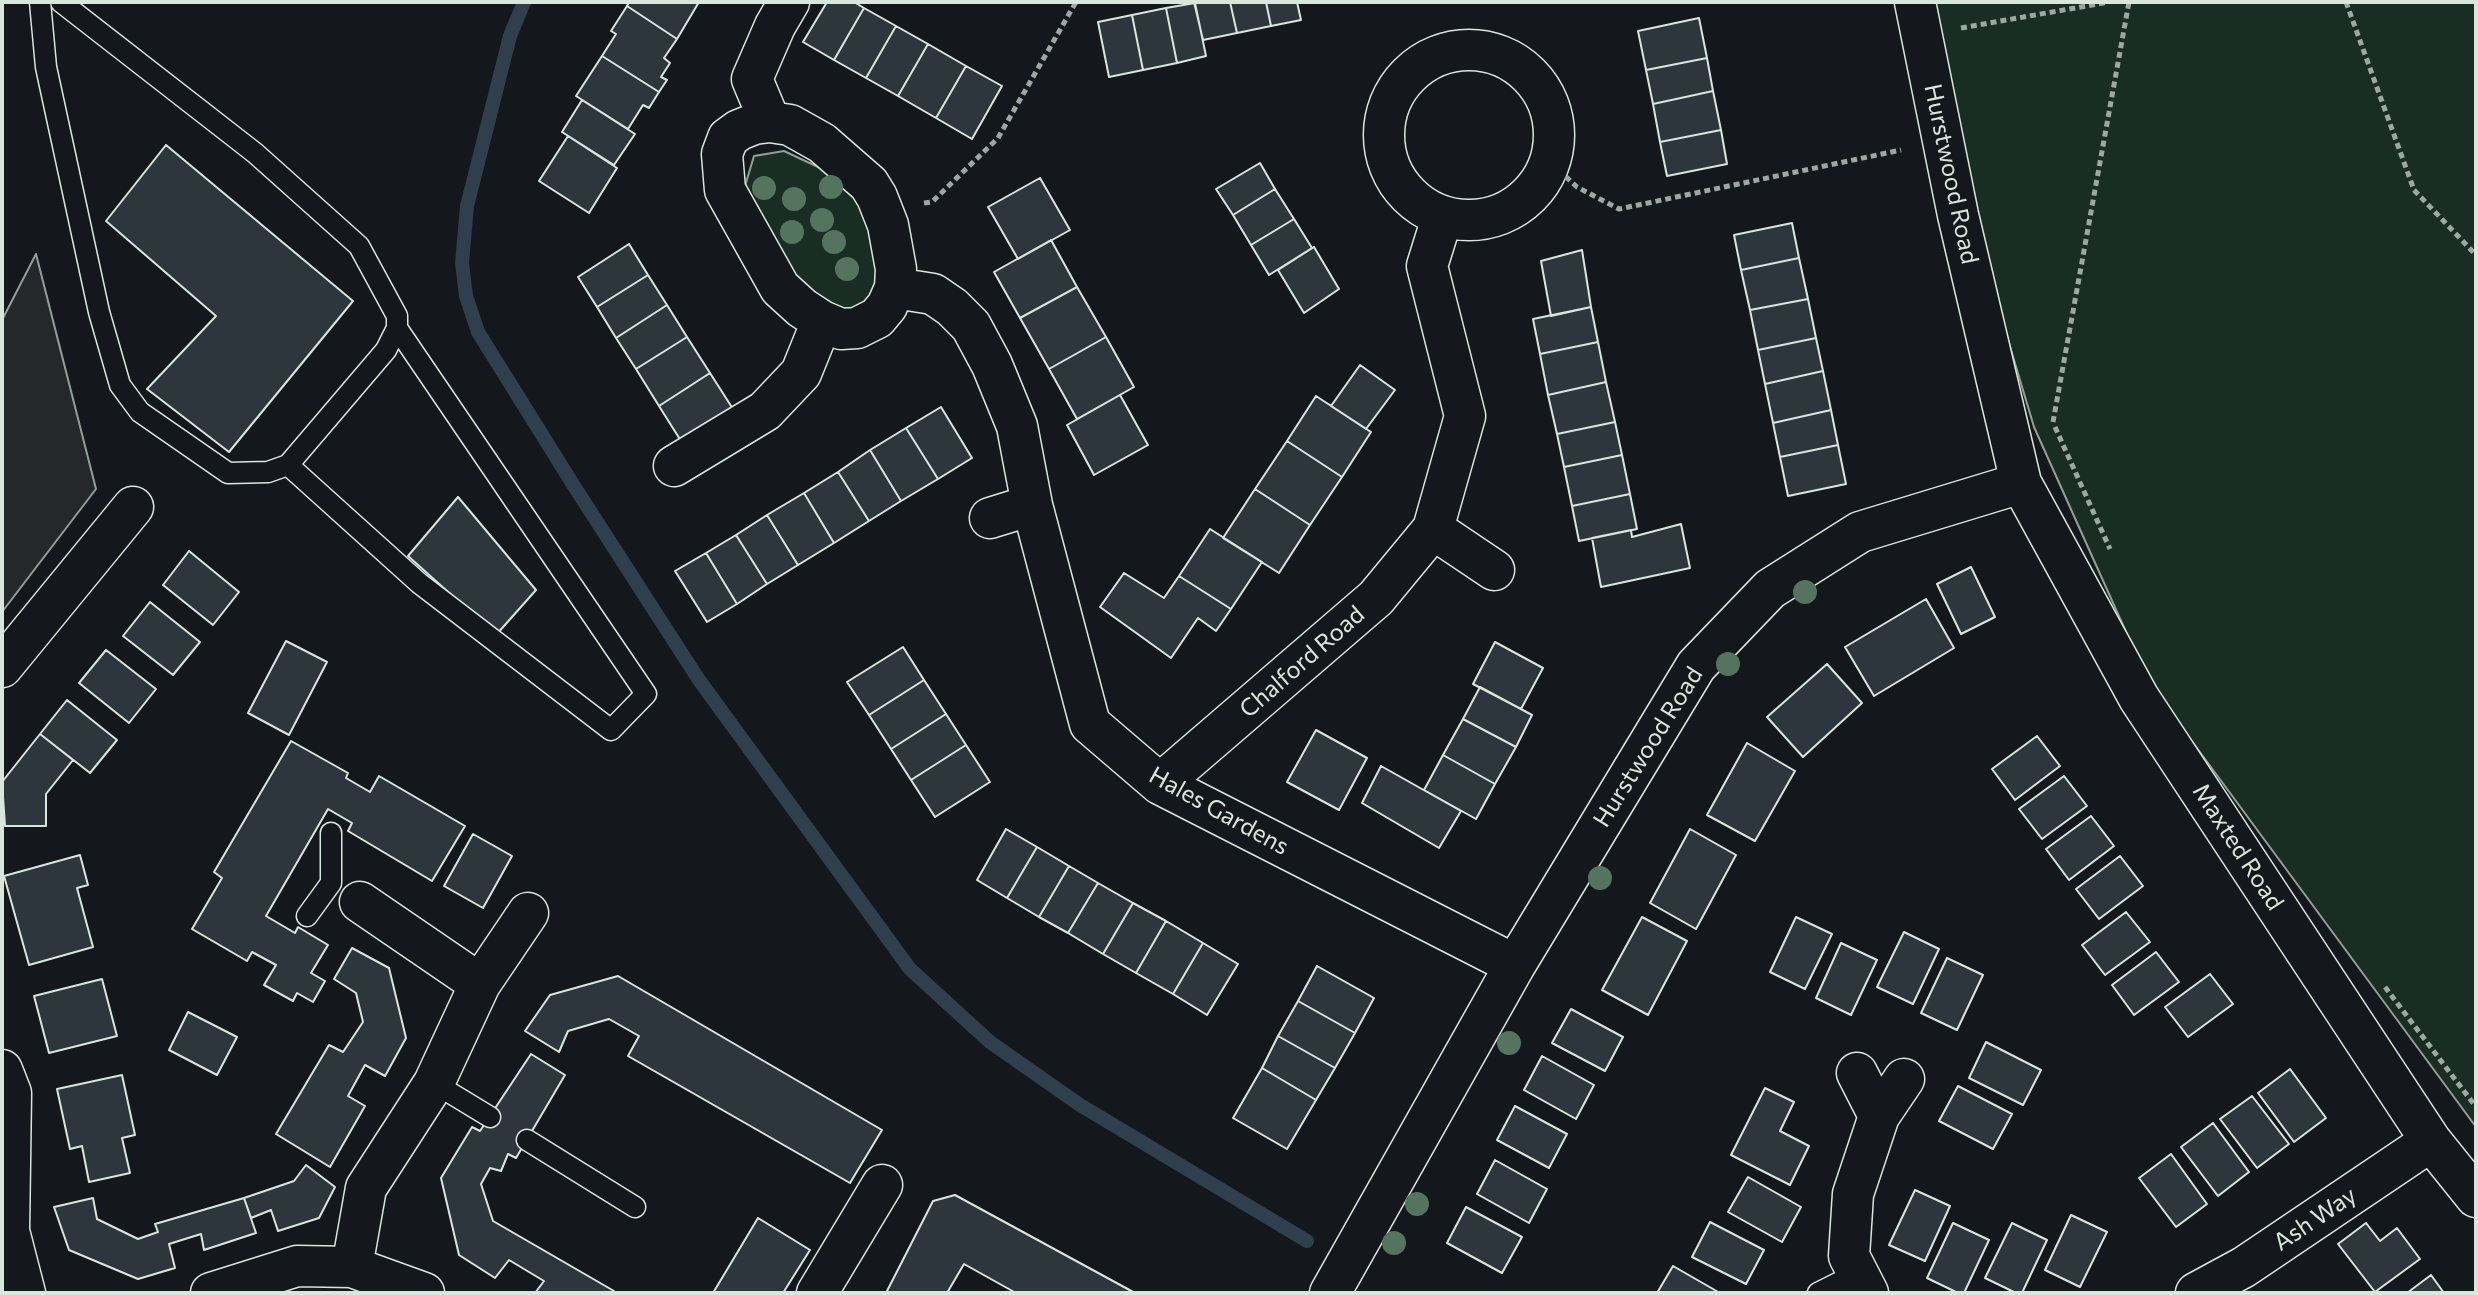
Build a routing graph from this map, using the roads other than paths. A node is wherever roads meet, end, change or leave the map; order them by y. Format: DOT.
graph roads {
  1 [pos="40,2"];
  2 [pos="61,2"];
  3 [pos="789,2"];
  4 [pos="1915,2"];
  5 [pos="770,122"];
  6 [pos="1442,218"];
  7 [pos="895,288"];
  8 [pos="822,321"];
  9 [pos="397,328"];
  10 [pos="288,465"];
  11 [pos="674,466"];
  12 [pos="2021,483"];
  13 [pos="1032,505"];
  14 [pos="133,507"];
  15 [pos="990,518"];
  16 [pos="1433,529"];
  17 [pos="1494,570"];
  18 [pos="2,667"];
  19 [pos="1160,784"];
  20 [pos="331,833"];
  21 [pos="346,893"];
  22 [pos="528,913"];
  23 [pos="307,916"];
  24 [pos="1515,965"];
  25 [pos="480,984"];
  26 [pos="2,1070"];
  27 [pos="1857,1073"];
  28 [pos="1904,1079"];
  29 [pos="434,1083"];
  30 [pos="1879,1116"];
  31 [pos="490,1117"];
  32 [pos="527,1140"];
  33 [pos="2431,1141"];
  34 [pos="882,1185"];
  35 [pos="2476,1197"];
  36 [pos="635,1207"];
  37 [pos="352,1267"];
  38 [pos="1863,1283"];
  39 [pos="25,1293"];
  40 [pos="211,1293"];
  41 [pos="424,1293"];
  42 [pos="817,1293"];
  43 [pos="1330,1293"];
  44 [pos="1818,1293"];
  45 [pos="2196,1293"];
  1 -- 10 [label="lane"];
  2 -- 9 [label="lane"];
  3 -- 5 [label="street"];
  4 -- 12 [label="street, Hurstwood Road"];
  5 -- 7 [label="street"];
  5 -- 8 [label="street"];
  6 -- 6 [label="street"];
  6 -- 16 [label="street, Chalford Road"];
  7 -- 8 [label="street"];
  7 -- 13 [label="street, Hales Gardens"];
  8 -- 11 [label="street"];
  9 -- 10 [label="lane"];
  9 -- 10 [label="lane"];
  12 -- 24 [label="street, Hurstwood Road"];
  12 -- 33 [label="street, Maxted Road"];
  13 -- 15 [label="street"];
  13 -- 19 [label="street, Hales Gardens"];
  14 -- 18 [label="street"];
  16 -- 17 [label="street"];
  16 -- 19 [label="street, Chalford Road"];
  19 -- 24 [label="street, Hales Gardens"];
  20 -- 21 [label="lane"];
  21 -- 23 [label="lane"];
  21 -- 25 [label="street"];
  22 -- 25 [label="street"];
  24 -- 43 [label="street, Hurstwood Road"];
  25 -- 29 [label="street"];
  26 -- 39 [label="street"];
  27 -- 30 [label="street"];
  28 -- 30 [label="street"];
  29 -- 31 [label="lane"];
  29 -- 37 [label="street"];
  30 -- 38 [label="street"];
  32 -- 36 [label="lane"];
  33 -- 35 [label="street, Maxted Road"];
  33 -- 45 [label="street, Ash Way"];
  34 -- 42 [label="street"];
  37 -- 40 [label="street"];
  37 -- 41 [label="street"];
  38 -- 44 [label="lane"];
}
